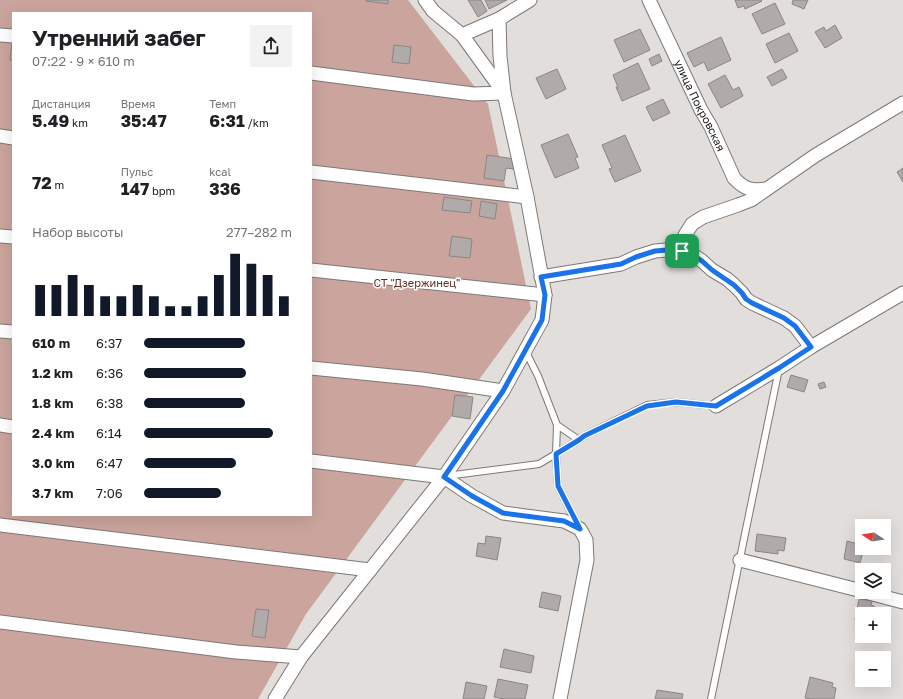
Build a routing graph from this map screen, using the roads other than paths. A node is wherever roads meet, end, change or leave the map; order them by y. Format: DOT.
graph roads {
  1 [pos="425,0"];
  2 [pos="530,0"];
  3 [pos="648,0"];
  4 [pos="499,19"];
  5 [pos="0,35"];
  6 [pos="12,36"];
  7 [pos="462,36"];
  8 [pos="312,73"];
  9 [pos="504,93"];
  10 [pos="903,103"];
  11 [pos="0,136"];
  12 [pos="12,138"];
  13 [pos="312,172"];
  14 [pos="766,189"];
  15 [pos="527,197"];
  16 [pos="0,236"];
  17 [pos="12,237"];
  18 [pos="682,251"];
  19 [pos="312,270"];
  20 [pos="541,277"];
  21 [pos="903,293"];
  22 [pos="545,295"];
  23 [pos="0,331"];
  24 [pos="12,332"];
  25 [pos="811,347"];
  26 [pos="525,351"];
  27 [pos="312,368"];
  28 [pos="779,368"];
  29 [pos="503,391"];
  30 [pos="716,406"];
  31 [pos="0,425"];
  32 [pos="557,425"];
  33 [pos="12,427"];
  34 [pos="579,440"];
  35 [pos="556,454"];
  36 [pos="312,461"];
  37 [pos="444,477"];
  38 [pos="0,525"];
  39 [pos="580,529"];
  40 [pos="740,560"];
  41 [pos="370,570"];
  42 [pos="855,590"];
  43 [pos="891,599"];
  44 [pos="903,602"];
  45 [pos="0,622"];
  46 [pos="301,657"];
  47 [pos="275,699"];
  48 [pos="560,699"];
  49 [pos="711,699"];
  1 -- 7 [label="street"];
  2 -- 4 [label="street"];
  3 -- 14 [label="street, улица Покровская"];
  4 -- 7 [label="street"];
  4 -- 9 [label="street"];
  5 -- 6 [label="street"];
  7 -- 9 [label="street"];
  8 -- 9 [label="street"];
  9 -- 15 [label="street"];
  10 -- 14 [label="street"];
  11 -- 12 [label="street"];
  13 -- 15 [label="street"];
  14 -- 18 [label="street"];
  15 -- 20 [label="street"];
  16 -- 17 [label="street"];
  18 -- 20 [label="street"];
  18 -- 25 [label="street"];
  19 -- 22 [label="street"];
  20 -- 22 [label="street"];
  21 -- 25 [label="street"];
  22 -- 26 [label="street"];
  23 -- 24 [label="street"];
  25 -- 28 [label="street"];
  26 -- 29 [label="street"];
  26 -- 32 [label="lane"];
  27 -- 29 [label="street"];
  28 -- 30 [label="street"];
  28 -- 40 [label="lane"];
  29 -- 37 [label="street"];
  30 -- 34 [label="lane"];
  31 -- 33 [label="street"];
  32 -- 34 [label="lane"];
  32 -- 35 [label="lane"];
  34 -- 35 [label="lane"];
  35 -- 37 [label="lane"];
  35 -- 39 [label="lane"];
  36 -- 37 [label="street"];
  37 -- 39 [label="street"];
  37 -- 41 [label="street"];
  38 -- 41 [label="street"];
  39 -- 48 [label="street"];
  40 -- 42 [label="street"];
  40 -- 49 [label="lane"];
  41 -- 46 [label="street"];
  43 -- 44 [label="street"];
  45 -- 46 [label="street"];
  46 -- 47 [label="street"];
}
